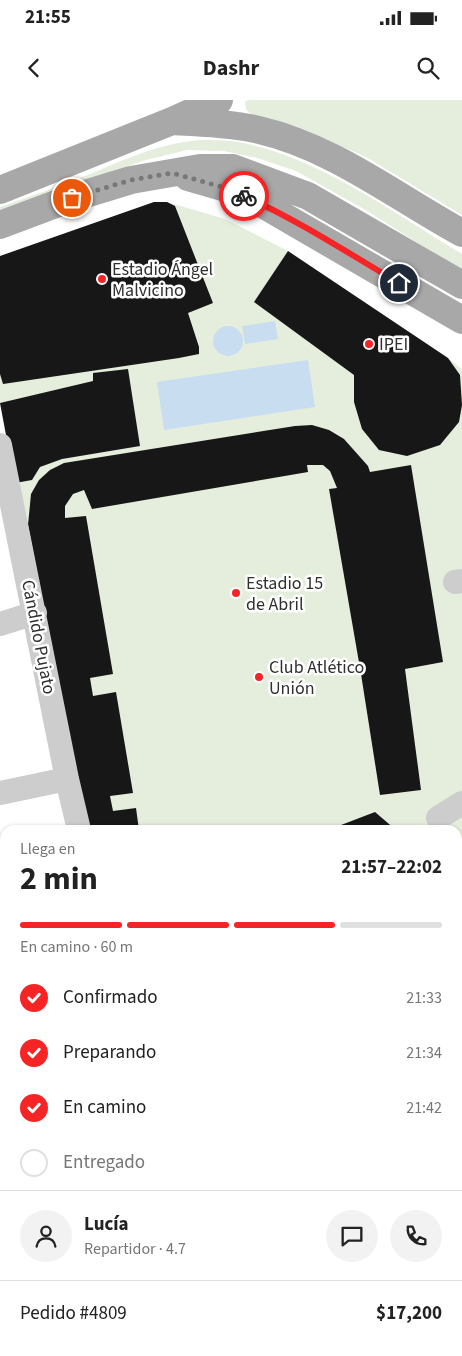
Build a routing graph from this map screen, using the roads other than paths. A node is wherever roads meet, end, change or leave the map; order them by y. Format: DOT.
graph roads {
  1 [pos="219,100"];
  2 [pos="172,121"];
  3 [pos="172,173"];
  4 [pos="0,190"];
  5 [pos="0,225"];
  6 [pos="462,233"];
  7 [pos="462,285"];
  8 [pos="462,320"];
  9 [pos="0,445"];
  10 [pos="34,613"];
  11 [pos="0,624"];
  12 [pos="67,779"];
  13 [pos="0,793"];
  14 [pos="462,803"];
  15 [pos="438,818"];
  16 [pos="78,825"];
  1 -- 2 [label="main road"];
  2 -- 4 [label="main road"];
  2 -- 6 [label="main road"];
  3 -- 5 [label="main road"];
  3 -- 7 [label="main road"];
  3 -- 8 [label="main road"];
  9 -- 10 [label="street, Cándido Pujato"];
  10 -- 11 [label="street"];
  10 -- 12 [label="street, Cándido Pujato"];
  12 -- 13 [label="street"];
  12 -- 16 [label="street, Cándido Pujato"];
  14 -- 15 [label="street"];
}
